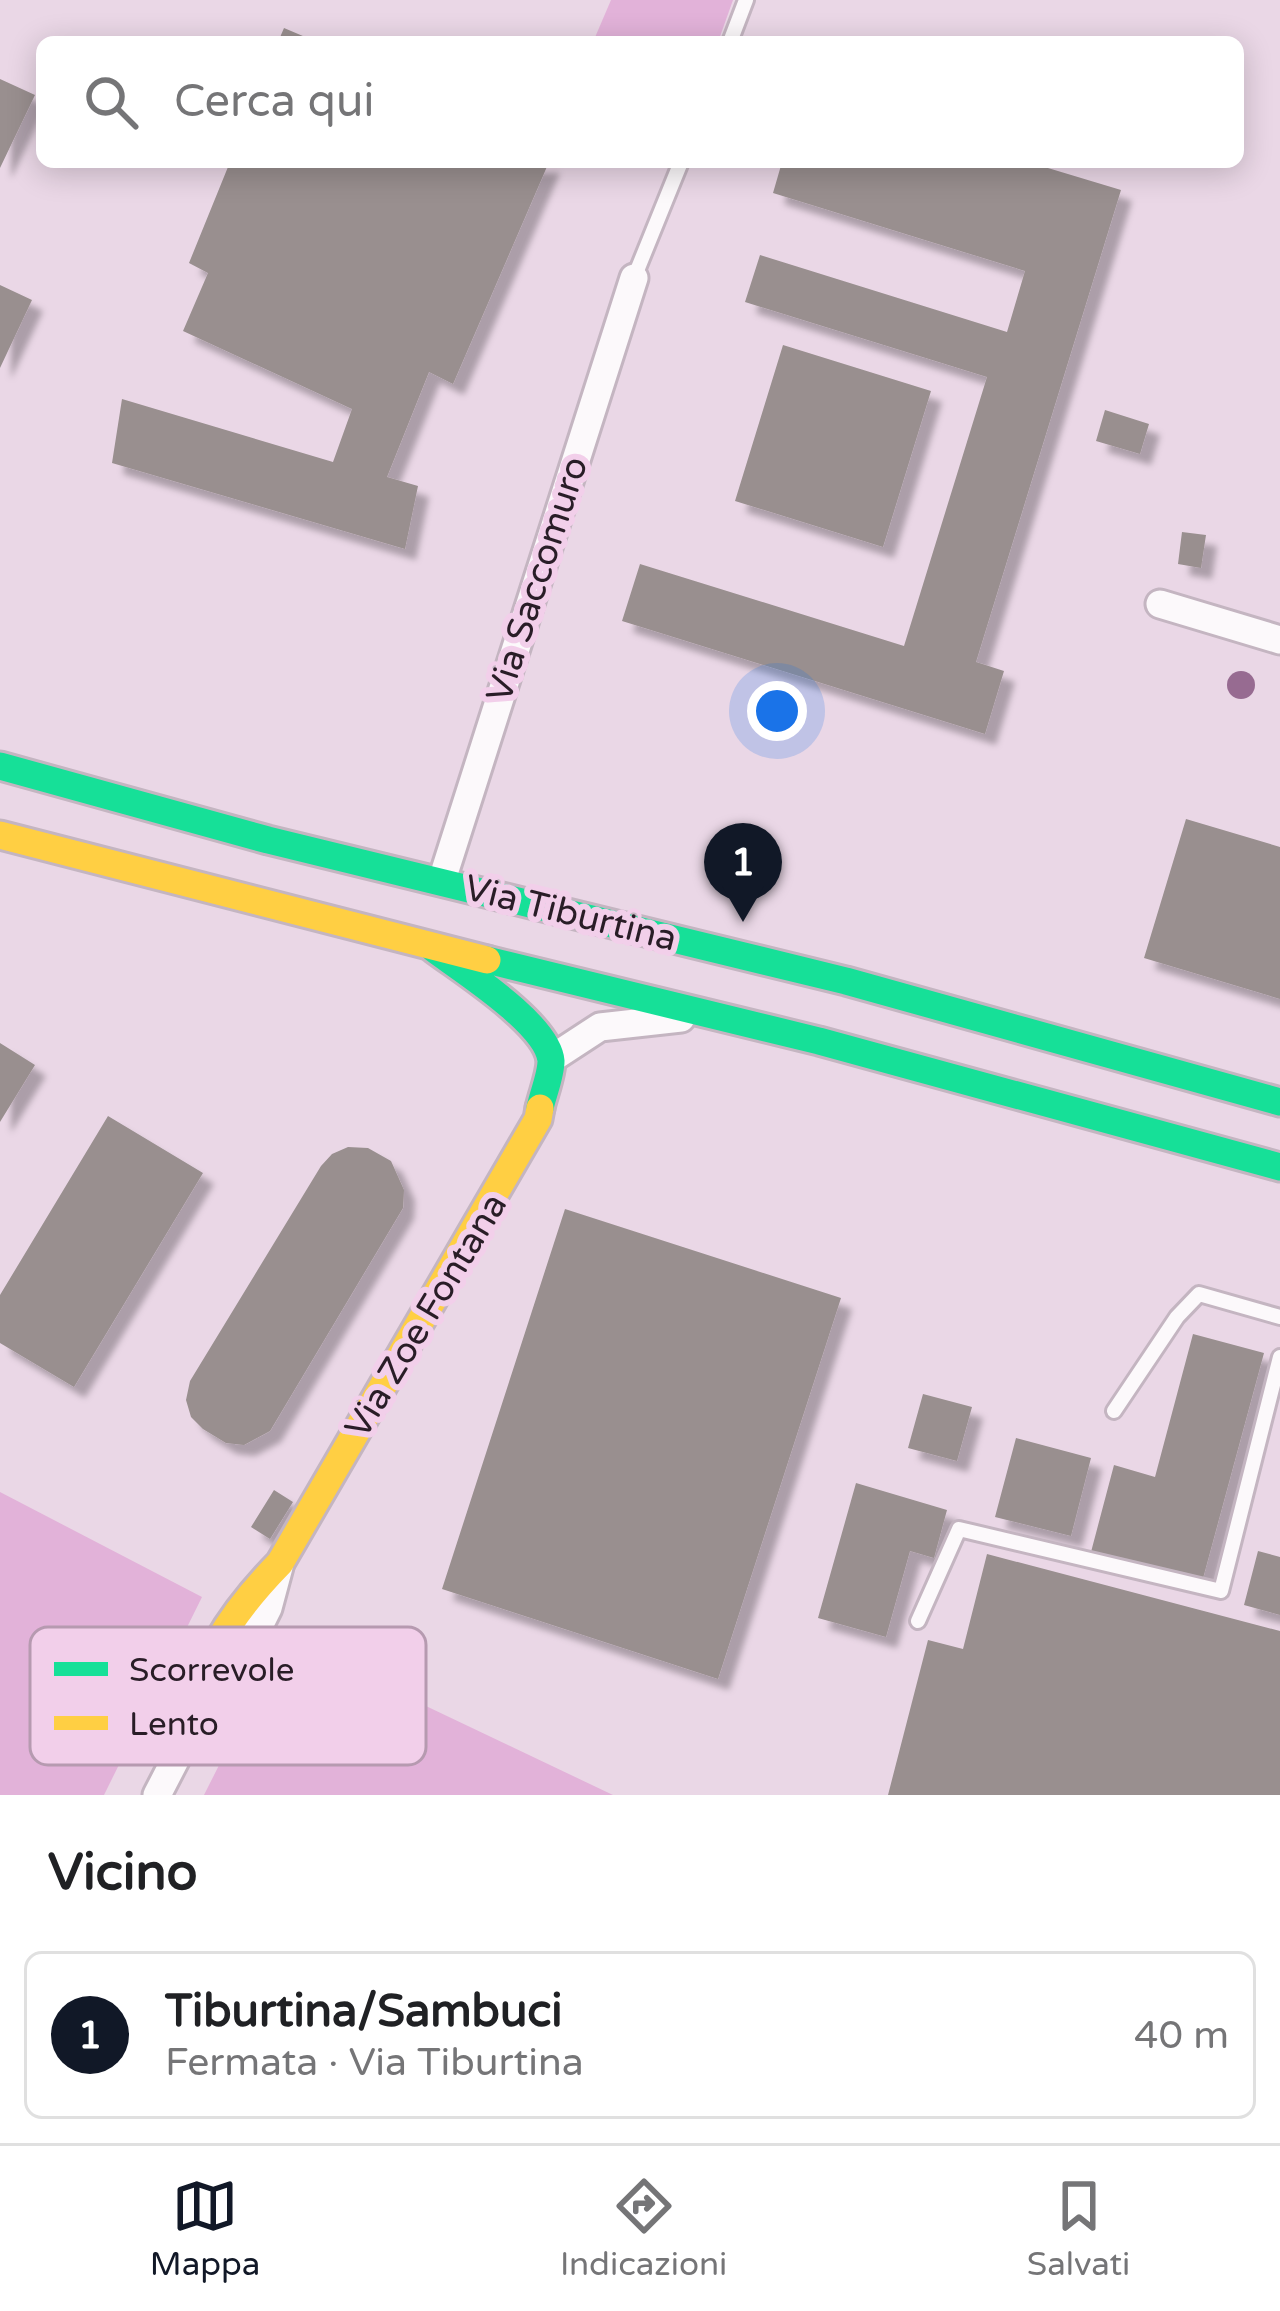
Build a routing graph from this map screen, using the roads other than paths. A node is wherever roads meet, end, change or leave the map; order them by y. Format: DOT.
graph roads {
  1 [pos="746,0"];
  2 [pos="732,36"];
  3 [pos="679,168"];
  4 [pos="634,278"];
  5 [pos="1160,604"];
  6 [pos="1280,640"];
  7 [pos="0,766"];
  8 [pos="0,835"];
  9 [pos="442,880"];
  10 [pos="425,942"];
  11 [pos="716,1015"];
  12 [pos="551,1059"];
  13 [pos="1280,1102"];
  14 [pos="1280,1167"];
  15 [pos="1280,1316"];
  16 [pos="1280,1357"];
  17 [pos="1274,1405"];
  18 [pos="1114,1411"];
  19 [pos="918,1622"];
  20 [pos="224,1627"];
  21 [pos="173,1765"];
  22 [pos="157,1795"];
  1 -- 2 [label="lane"];
  3 -- 4 [label="lane"];
  4 -- 9 [label="street, Via Saccomuro"];
  5 -- 6 [label="street"];
  7 -- 9 [label="main road, Via Tiburtina"];
  8 -- 10 [label="main road, Via Tiburtina"];
  9 -- 13 [label="main road, Via Tiburtina"];
  10 -- 11 [label="main road, Via Tiburtina"];
  10 -- 12 [label="main road"];
  11 -- 12 [label="street"];
  11 -- 14 [label="main road, Via Tiburtina"];
  12 -- 20 [label="main road, Via Zoe Fontana"];
  15 -- 18 [label="lane"];
  16 -- 17 [label="lane"];
  17 -- 19 [label="lane"];
  21 -- 22 [label="street, Via Zoe Fontana"];
}
